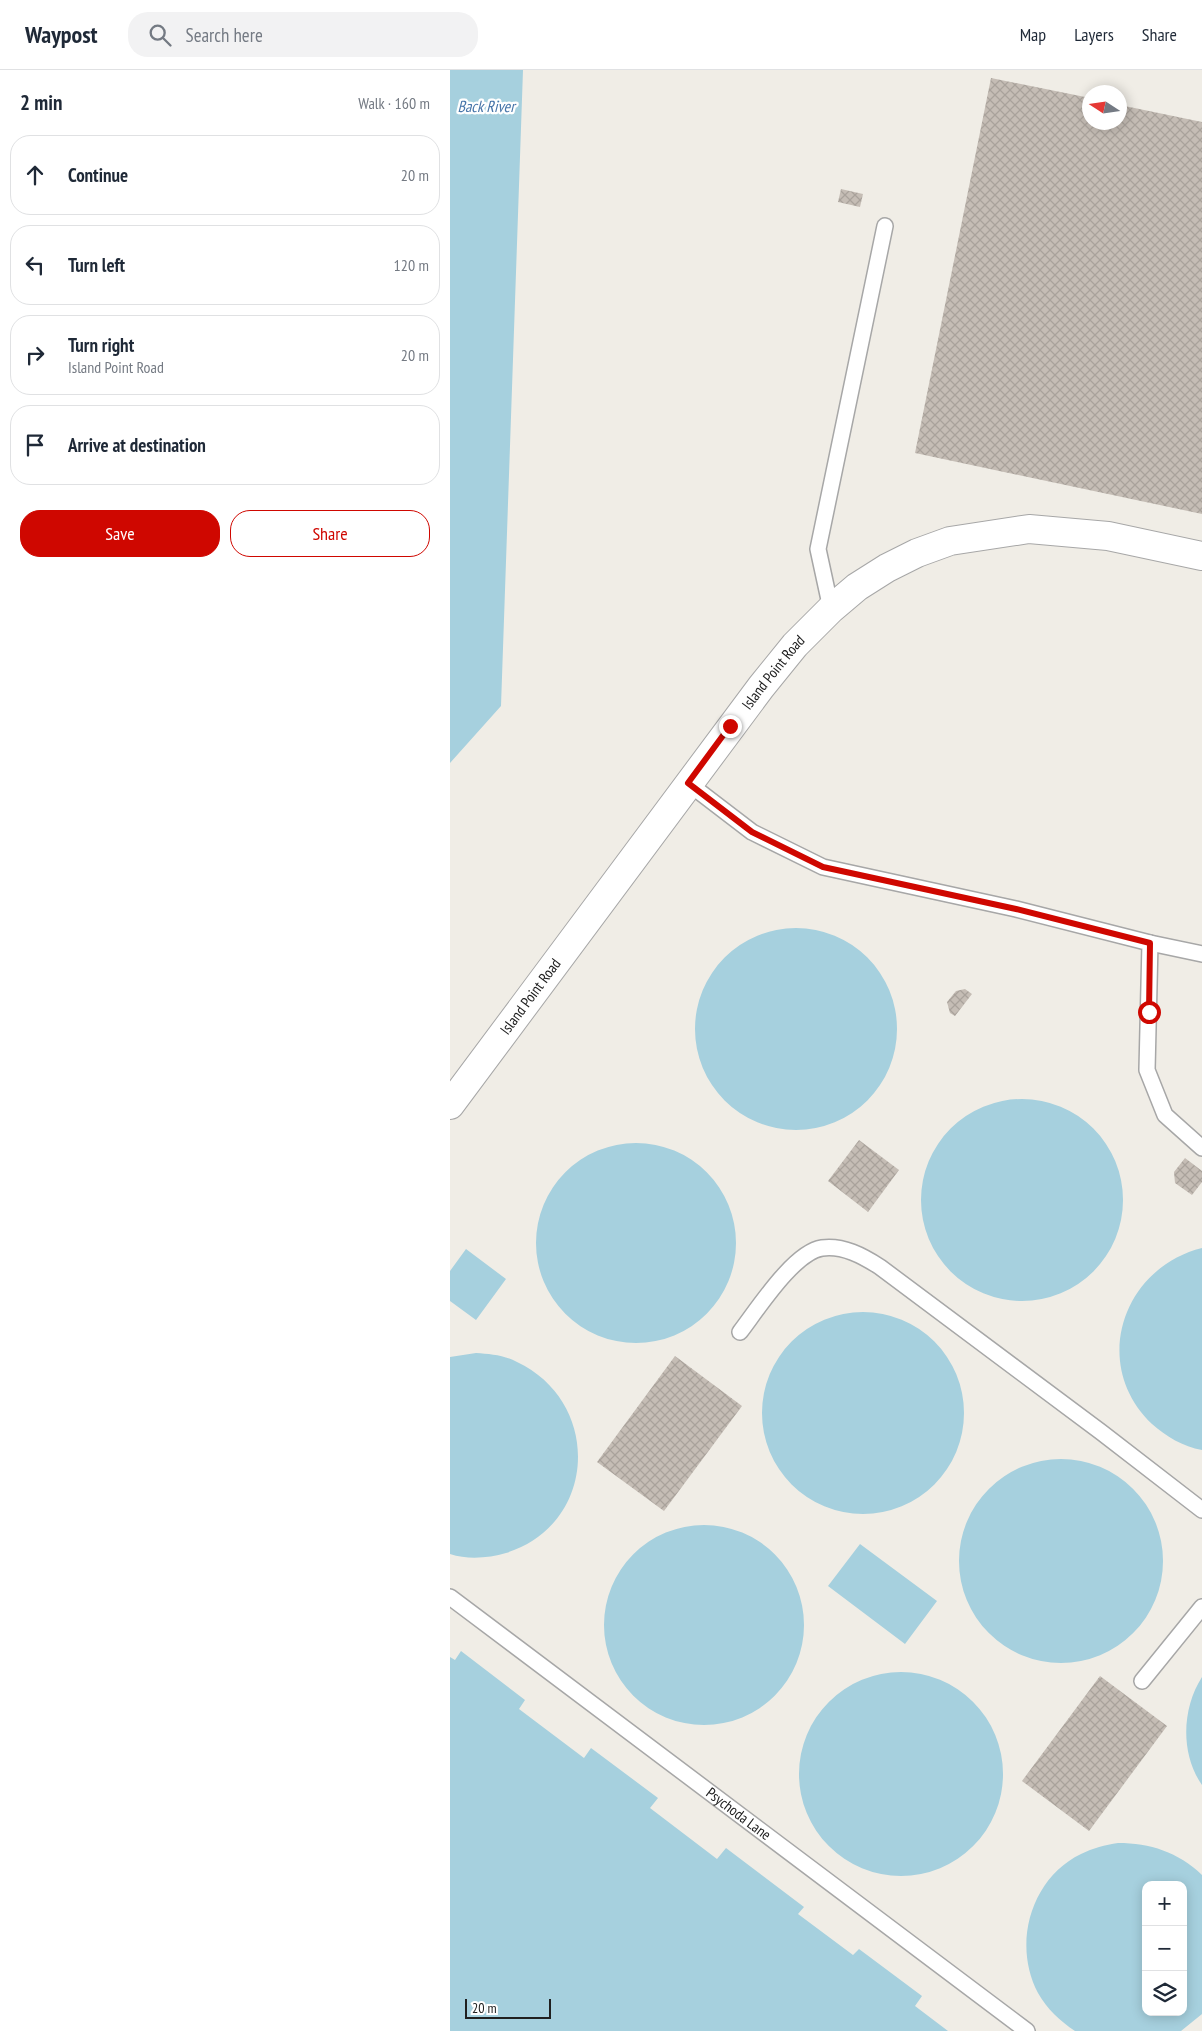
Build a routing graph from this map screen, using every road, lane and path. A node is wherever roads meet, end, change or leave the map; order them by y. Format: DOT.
graph roads {
  1 [pos="885,226"];
  2 [pos="1202,556"];
  3 [pos="830,609"];
  4 [pos="688,783"];
  5 [pos="1150,943"];
  6 [pos="1202,954"];
  7 [pos="450,1105"];
  8 [pos="1202,1148"];
  9 [pos="740,1332"];
  10 [pos="1202,1510"];
  11 [pos="450,1597"];
  12 [pos="1202,1608"];
  13 [pos="1142,1681"];
  14 [pos="1027,2031"];
  1 -- 3 [label="lane"];
  2 -- 3 [label="street, Island Point Road"];
  3 -- 4 [label="street, Island Point Road"];
  4 -- 5 [label="lane"];
  4 -- 7 [label="street, Island Point Road"];
  5 -- 6 [label="lane"];
  5 -- 8 [label="lane"];
  9 -- 10 [label="lane"];
  11 -- 14 [label="lane, Psychoda Lane"];
  12 -- 13 [label="lane"];
}
